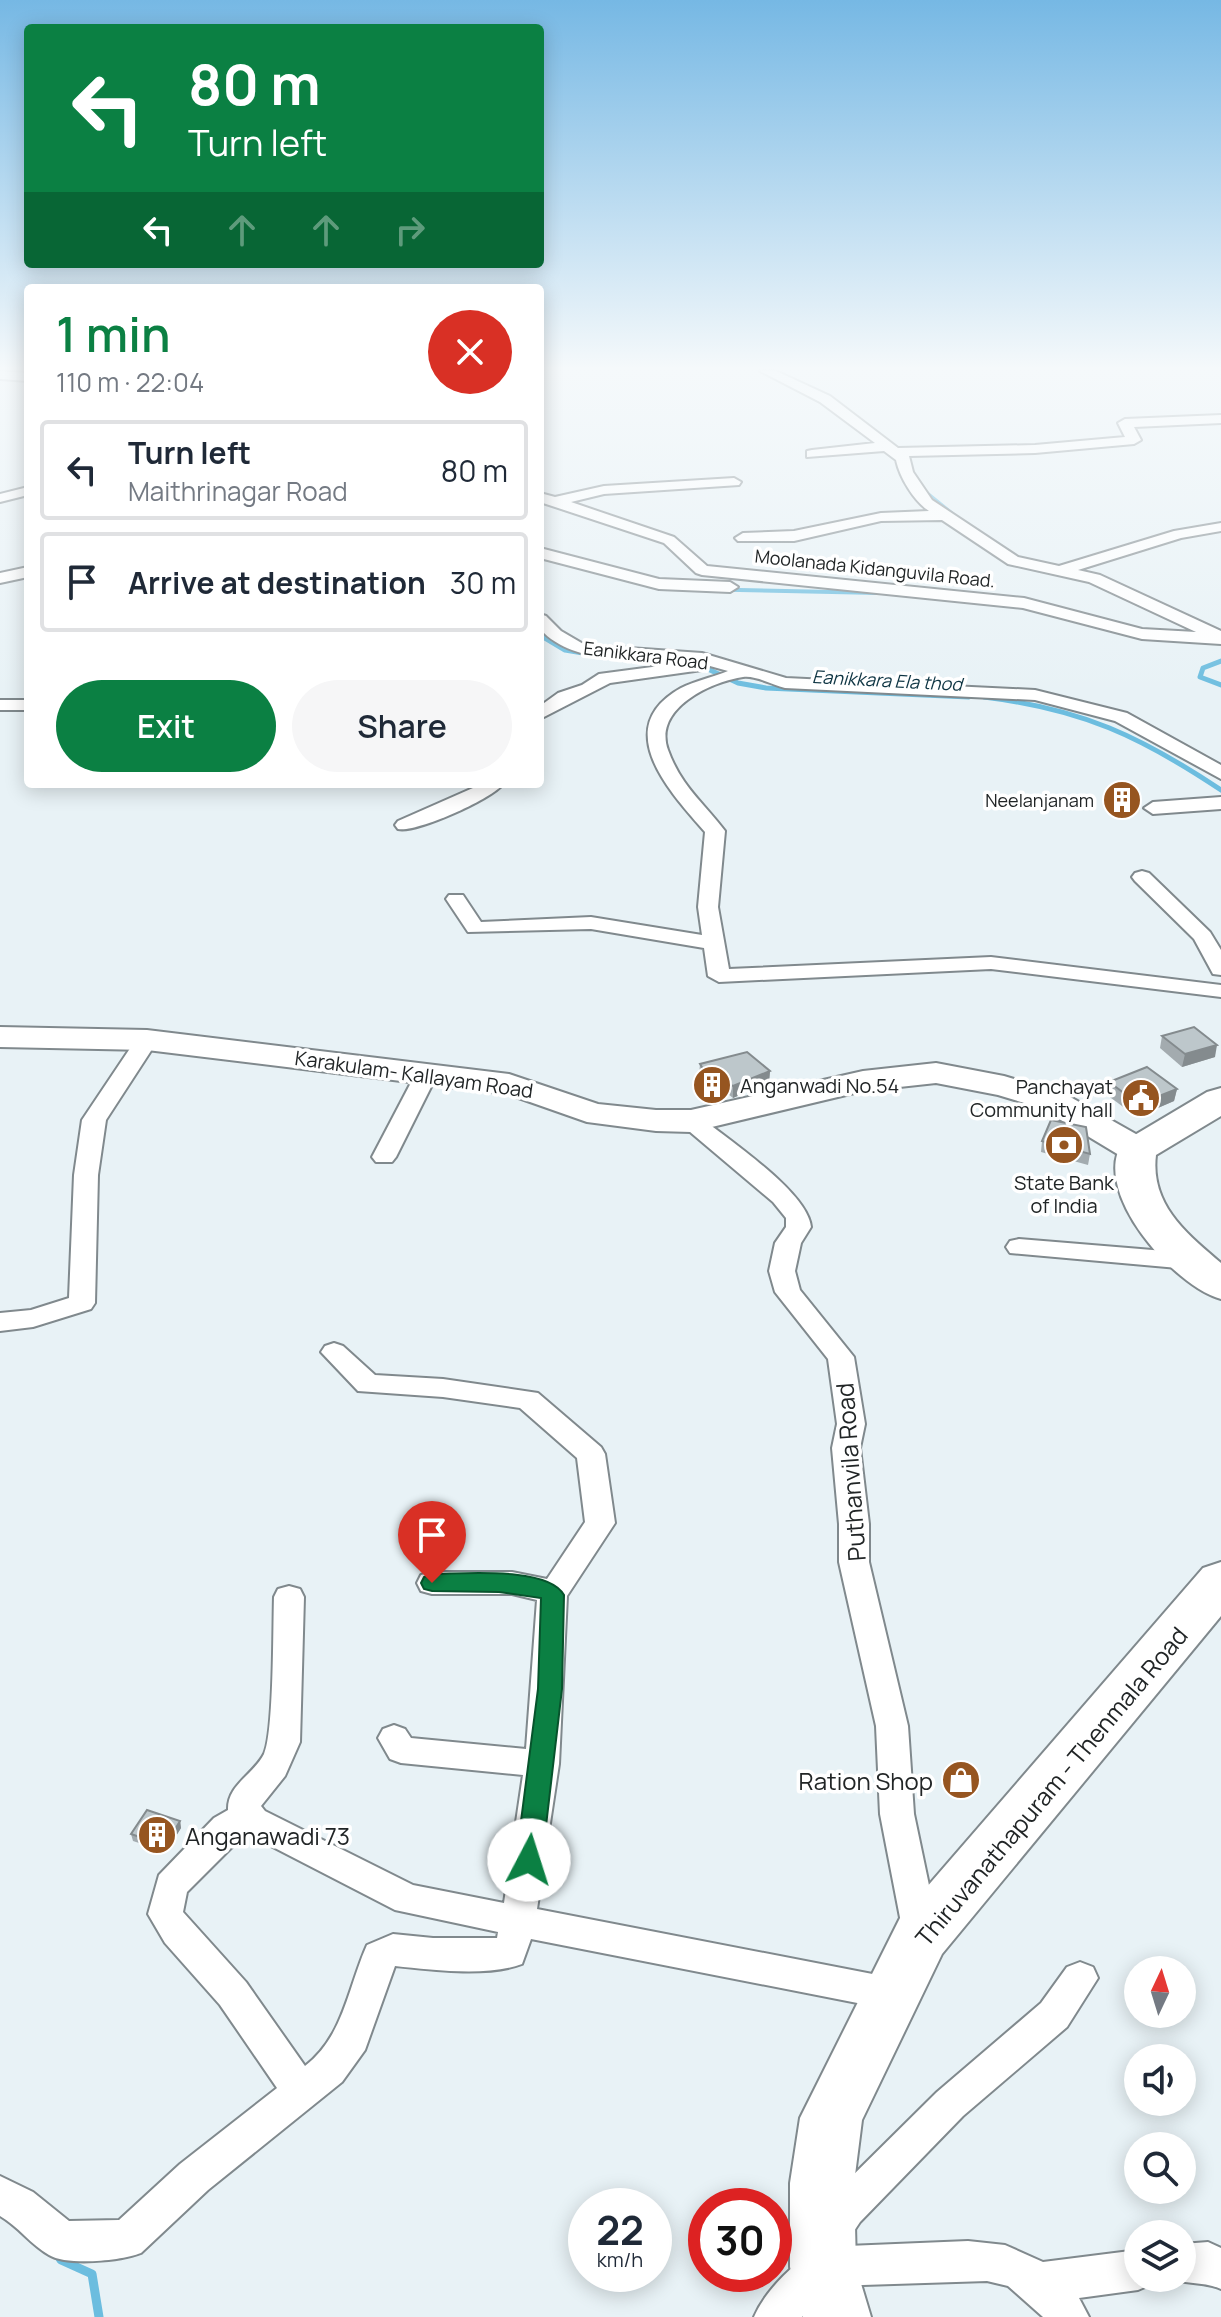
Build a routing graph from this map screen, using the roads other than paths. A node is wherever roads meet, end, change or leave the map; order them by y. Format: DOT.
graph roads {
  1 [pos="911,479"];
  2 [pos="734,482"];
  3 [pos="24,492"];
  4 [pos="0,498"];
  5 [pos="547,499"];
  6 [pos="946,515"];
  7 [pos="1221,527"];
  8 [pos="743,538"];
  9 [pos="544,554"];
  10 [pos="24,558"];
  11 [pos="0,561"];
  12 [pos="1059,571"];
  13 [pos="24,573"];
  14 [pos="0,578"];
  15 [pos="925,592"];
  16 [pos="544,623"];
  17 [pos="1221,638"];
  18 [pos="727,672"];
  19 [pos="0,705"];
  20 [pos="24,705"];
  21 [pos="544,711"];
  22 [pos="1221,773"];
  23 [pos="491,788"];
  24 [pos="1221,803"];
  25 [pos="1153,808"];
  26 [pos="405,825"];
  27 [pos="1142,877"];
  28 [pos="456,899"];
  29 [pos="714,943"];
  30 [pos="1221,969"];
  31 [pos="1221,991"];
  32 [pos="0,1037"];
  33 [pos="147,1040"];
  34 [pos="426,1075"];
  35 [pos="1221,1100"];
  36 [pos="691,1121"];
  37 [pos="1137,1150"];
  38 [pos="384,1157"];
  39 [pos="1019,1247"];
  40 [pos="1189,1261"];
  41 [pos="1221,1285"];
  42 [pos="0,1322"];
  43 [pos="334,1352"];
  44 [pos="1221,1581"];
  45 [pos="432,1583"];
  46 [pos="552,1595"];
  47 [pos="289,1597"];
  48 [pos="394,1738"];
  49 [pos="543,1764"];
  50 [pos="247,1816"];
  51 [pos="519,1921"];
  52 [pos="921,1936"];
  53 [pos="1080,1978"];
  54 [pos="893,1994"];
  55 [pos="302,2093"];
  56 [pos="0,2195"];
  57 [pos="1196,2263"];
  58 [pos="1221,2269"];
  59 [pos="1124,2272"];
  60 [pos="828,2275"];
  61 [pos="1037,2283"];
  62 [pos="774,2317"];
  63 [pos="1069,2317"];
  1 -- 6 [label="street"];
  2 -- 5 [label="street"];
  3 -- 4 [label="street"];
  5 -- 15 [label="street, Moolanada Kidanguvila Road."];
  6 -- 8 [label="street"];
  6 -- 12 [label="street"];
  7 -- 12 [label="street"];
  9 -- 15 [label="street"];
  10 -- 11 [label="street"];
  12 -- 17 [label="street"];
  13 -- 14 [label="street"];
  15 -- 17 [label="street, Moolanada Kidanguvila Road."];
  16 -- 18 [label="street, Eanikkara Road"];
  18 -- 21 [label="street"];
  18 -- 22 [label="street, Eanikkara Road"];
  18 -- 29 [label="street"];
  19 -- 20 [label="street"];
  23 -- 26 [label="street"];
  24 -- 25 [label="street"];
  27 -- 30 [label="street"];
  28 -- 29 [label="street"];
  29 -- 31 [label="street"];
  32 -- 33 [label="street, Karakulam- Kallayam Road"];
  33 -- 34 [label="street, Karakulam- Kallayam Road"];
  33 -- 42 [label="street"];
  34 -- 36 [label="street, Karakulam- Kallayam Road"];
  34 -- 38 [label="street"];
  35 -- 37 [label="main road"];
  36 -- 37 [label="street, Karakulam- Kallayam Road"];
  36 -- 52 [label="street, Puthanvila Road"];
  37 -- 40 [label="main road"];
  39 -- 40 [label="street"];
  40 -- 41 [label="main road"];
  43 -- 46 [label="street"];
  44 -- 52 [label="main road, Thiruvanathapuram - Thenmala Road"];
  45 -- 46 [label="street"];
  46 -- 49 [label="street"];
  47 -- 50 [label="street"];
  48 -- 49 [label="street"];
  49 -- 51 [label="street"];
  50 -- 51 [label="street"];
  50 -- 55 [label="street"];
  51 -- 54 [label="street"];
  51 -- 55 [label="street"];
  52 -- 54 [label="main road, Thiruvanathapuram - Thenmala Road"];
  53 -- 60 [label="street"];
  54 -- 60 [label="main road, Thiruvanathapuram - Thenmala Road"];
  55 -- 56 [label="street"];
  57 -- 58 [label="street"];
  59 -- 61 [label="street"];
  60 -- 61 [label="street"];
  60 -- 62 [label="street"];
  61 -- 63 [label="street"];
}
